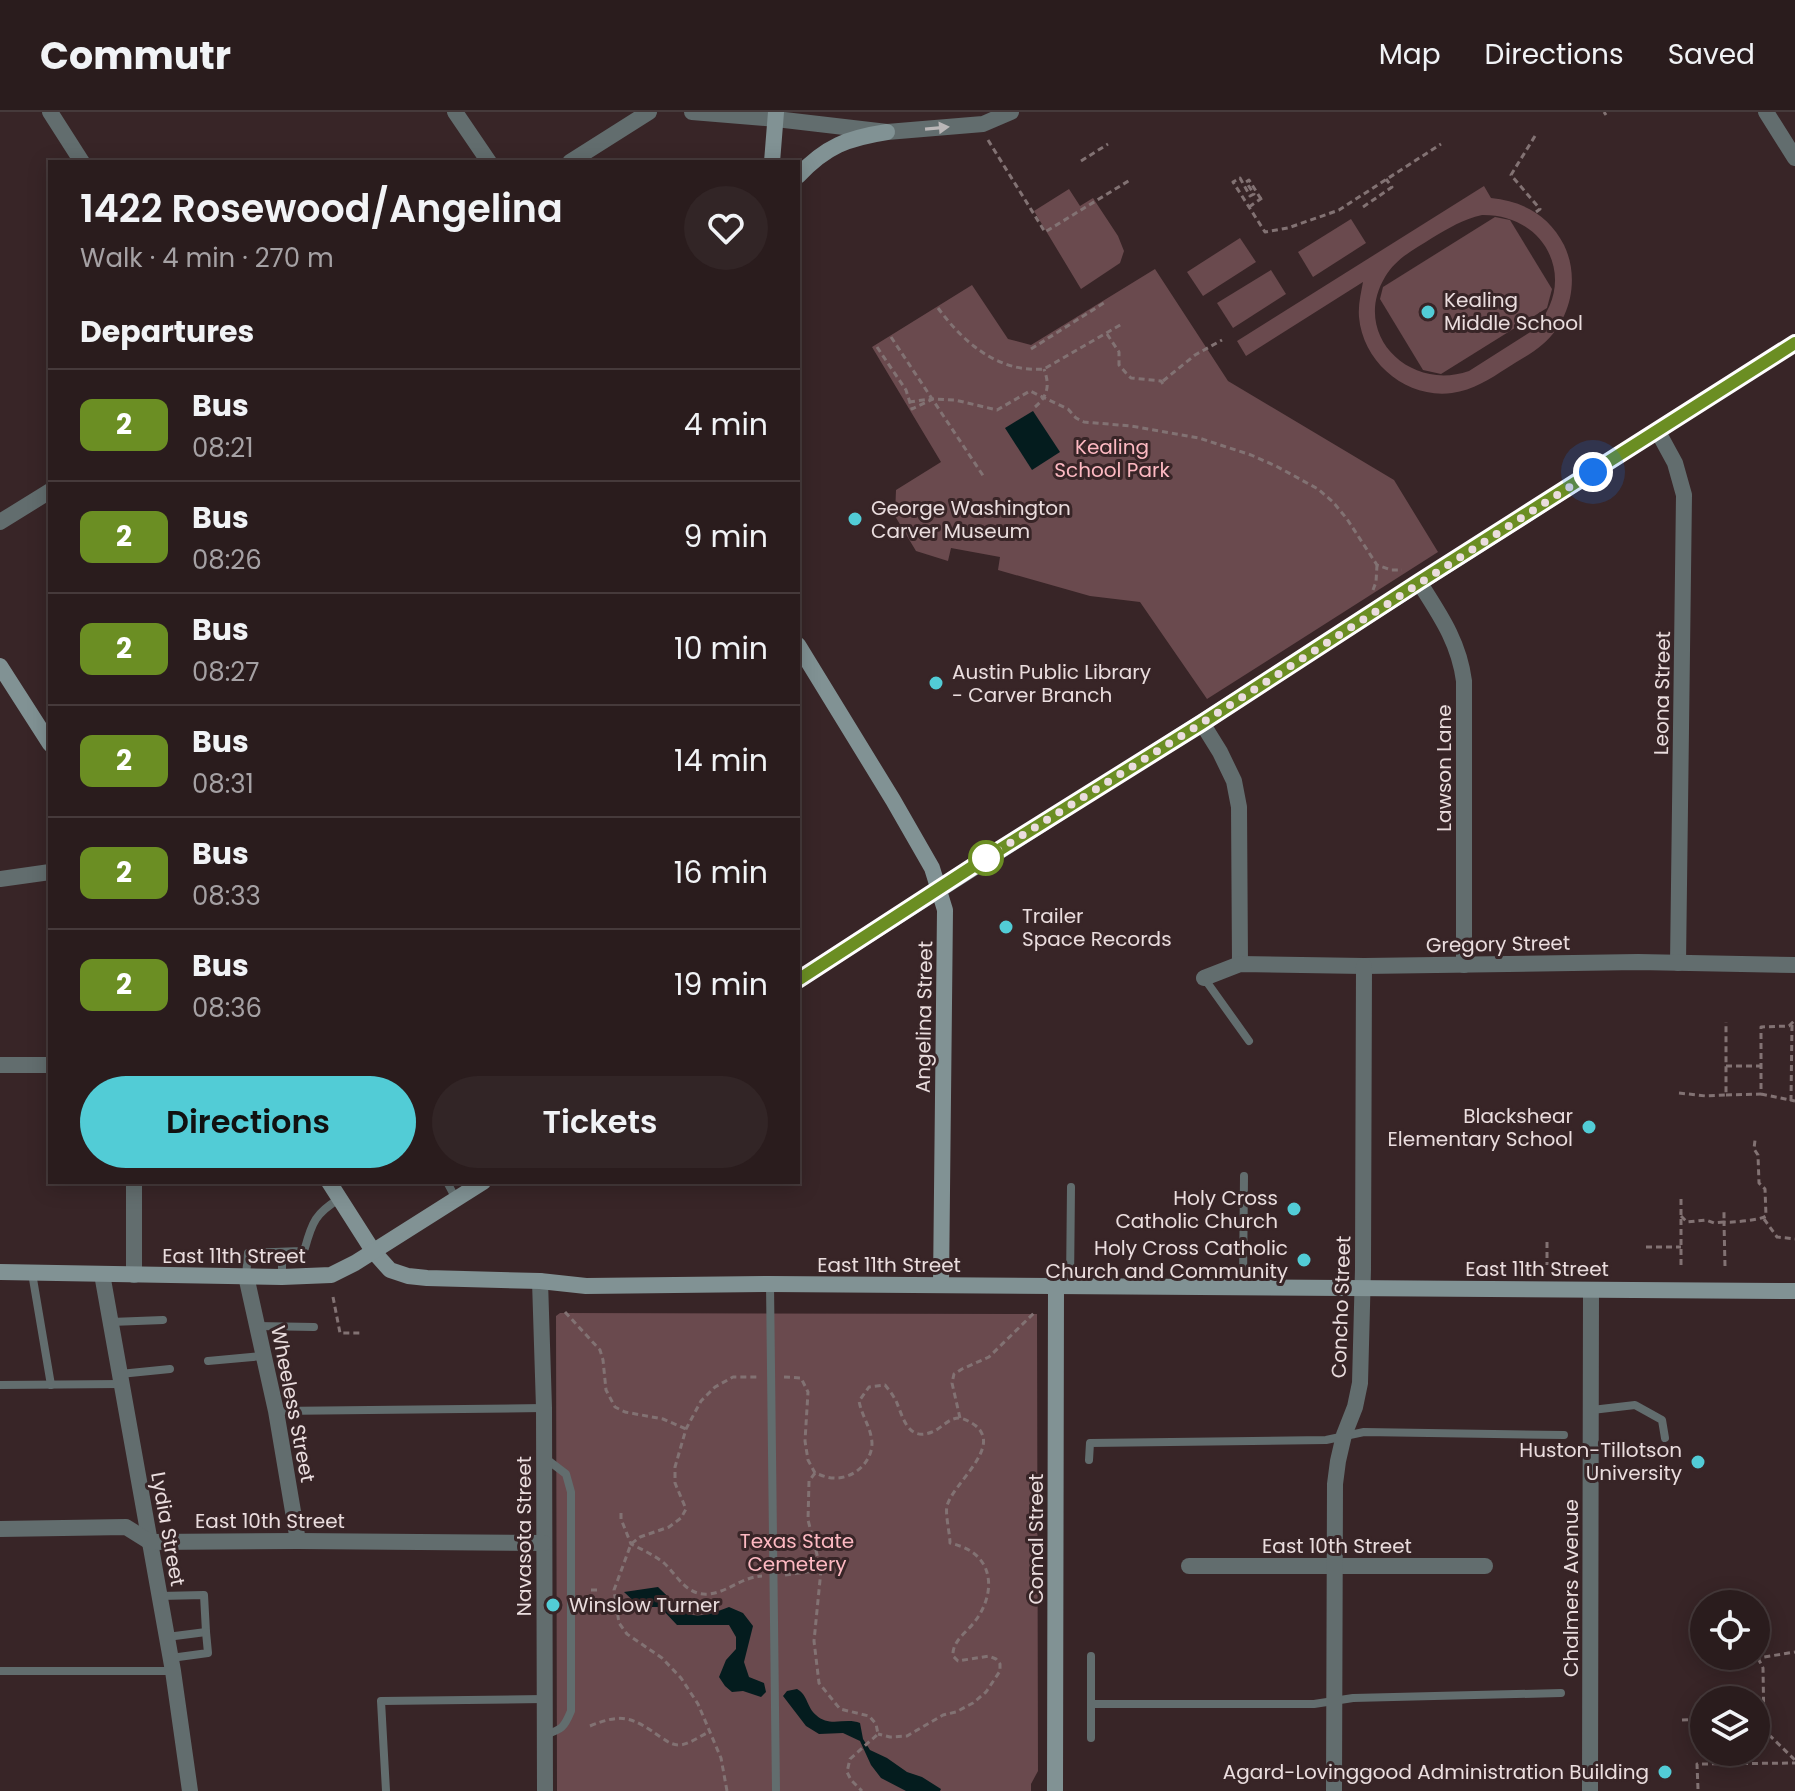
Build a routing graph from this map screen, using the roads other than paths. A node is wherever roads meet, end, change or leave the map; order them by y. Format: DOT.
graph roads {
  1 [pos="50,112"];
  2 [pos="455,112"];
  3 [pos="649,112"];
  4 [pos="692,112"];
  5 [pos="1011,112"];
  6 [pos="1766,112"];
  7 [pos="776,115"];
  8 [pos="887,132"];
  9 [pos="1795,158"];
  10 [pos="81,160"];
  11 [pos="488,160"];
  12 [pos="573,160"];
  13 [pos="772,160"];
  14 [pos="800,174"];
  15 [pos="1795,343"];
  16 [pos="1657,430"];
  17 [pos="48,492"];
  18 [pos="0,522"];
  19 [pos="1419,582"];
  20 [pos="800,648"];
  21 [pos="0,666"];
  22 [pos="5,683"];
  23 [pos="1202,723"];
  24 [pos="48,741"];
  25 [pos="48,872"];
  26 [pos="0,879"];
  27 [pos="938,888"];
  28 [pos="1678,963"];
  29 [pos="1240,964"];
  30 [pos="1464,965"];
  31 [pos="1795,965"];
  32 [pos="1364,966"];
  33 [pos="1204,978"];
  34 [pos="800,979"];
  35 [pos="1249,1041"];
  36 [pos="0,1065"];
  37 [pos="48,1065"];
  38 [pos="1244,1176"];
  39 [pos="134,1184"];
  40 [pos="330,1184"];
  41 [pos="448,1184"];
  42 [pos="480,1184"];
  43 [pos="1071,1187"];
  44 [pos="339,1199"];
  45 [pos="456,1199"];
  46 [pos="373,1251"];
  47 [pos="282,1252"];
  48 [pos="0,1272"];
  49 [pos="32,1273"];
  50 [pos="102,1274"];
  51 [pos="134,1275"];
  52 [pos="246,1276"];
  53 [pos="282,1277"];
  54 [pos="540,1281"];
  55 [pos="770,1284"];
  56 [pos="941,1285"];
  57 [pos="1063,1286"];
  58 [pos="1243,1287"];
  59 [pos="1363,1288"];
  60 [pos="1591,1290"];
  61 [pos="1795,1291"];
  62 [pos="163,1320"];
  63 [pos="110,1322"];
  64 [pos="257,1326"];
  65 [pos="314,1327"];
  66 [pos="264,1356"];
  67 [pos="208,1361"];
  68 [pos="170,1369"];
  69 [pos="120,1379"];
  70 [pos="0,1385"];
  71 [pos="51,1385"];
  72 [pos="544,1408"];
  73 [pos="1592,1410"];
  74 [pos="276,1411"];
  75 [pos="1344,1435"];
  76 [pos="1564,1435"];
  77 [pos="1665,1438"];
  78 [pos="544,1457"];
  79 [pos="1089,1460"];
  80 [pos="0,1529"];
  81 [pos="298,1541"];
  82 [pos="150,1542"];
  83 [pos="544,1543"];
  84 [pos="1189,1566"];
  85 [pos="1335,1566"];
  86 [pos="1485,1566"];
  87 [pos="159,1596"];
  88 [pos="206,1632"];
  89 [pos="167,1637"];
  90 [pos="1091,1656"];
  91 [pos="172,1664"];
  92 [pos="0,1671"];
  93 [pos="1561,1693"];
  94 [pos="545,1699"];
  95 [pos="1335,1702"];
  96 [pos="1091,1704"];
  97 [pos="545,1735"];
  98 [pos="1091,1738"];
  99 [pos="190,1791"];
  100 [pos="386,1791"];
  101 [pos="545,1791"];
  102 [pos="776,1791"];
  103 [pos="1055,1791"];
  104 [pos="1334,1791"];
  105 [pos="1590,1791"];
  1 -- 10 [label="street"];
  2 -- 11 [label="street"];
  3 -- 12 [label="street"];
  4 -- 7 [label="street"];
  8 -- 5 [label="street, one-way"];
  6 -- 9 [label="street"];
  7 -- 8 [label="street"];
  7 -- 13 [label="street"];
  8 -- 14 [label="street"];
  15 -- 16 [label="street"];
  16 -- 19 [label="street"];
  16 -- 28 [label="street, Leona Street"];
  17 -- 18 [label="street"];
  19 -- 23 [label="street"];
  19 -- 30 [label="street, Lawson Lane"];
  20 -- 27 [label="street, Angelina Street"];
  21 -- 22 [label="street"];
  22 -- 24 [label="street"];
  23 -- 27 [label="street"];
  23 -- 29 [label="street"];
  25 -- 26 [label="street"];
  27 -- 34 [label="street"];
  27 -- 56 [label="street, Angelina Street"];
  28 -- 30 [label="street, Gregory Street"];
  28 -- 31 [label="street, Gregory Street"];
  29 -- 32 [label="street, Gregory Street"];
  29 -- 33 [label="street, Gregory Street"];
  30 -- 32 [label="street, Gregory Street"];
  32 -- 59 [label="street, Concho Street"];
  33 -- 35 [label="lane"];
  36 -- 37 [label="street"];
  38 -- 58 [label="lane"];
  39 -- 51 [label="street"];
  40 -- 44 [label="street"];
  41 -- 45 [label="lane"];
  42 -- 45 [label="street"];
  43 -- 57 [label="lane"];
  44 -- 46 [label="street"];
  44 -- 47 [label="lane"];
  45 -- 46 [label="street"];
  46 -- 53 [label="street, East 11th Street"];
  46 -- 54 [label="street, East 11th Street"];
  47 -- 52 [label="lane"];
  47 -- 53 [label="lane"];
  48 -- 49 [label="street, East 11th Street"];
  49 -- 50 [label="street, East 11th Street"];
  49 -- 71 [label="lane"];
  50 -- 51 [label="street, East 11th Street"];
  50 -- 63 [label="street, Lydia Street"];
  51 -- 52 [label="street, East 11th Street"];
  52 -- 53 [label="street, East 11th Street"];
  52 -- 64 [label="street, Wheeless Street"];
  54 -- 55 [label="street, East 11th Street"];
  54 -- 72 [label="street, Navasota Street"];
  55 -- 56 [label="street, East 11th Street"];
  55 -- 102 [label="lane"];
  56 -- 57 [label="street, East 11th Street"];
  57 -- 58 [label="street, East 11th Street"];
  57 -- 103 [label="street, Comal Street"];
  58 -- 59 [label="street, East 11th Street"];
  59 -- 60 [label="street, East 11th Street"];
  59 -- 75 [label="street, Concho Street"];
  60 -- 61 [label="street, East 11th Street"];
  60 -- 73 [label="street, Chalmers Avenue"];
  62 -- 63 [label="lane"];
  63 -- 69 [label="street, Lydia Street"];
  64 -- 65 [label="lane"];
  64 -- 66 [label="street, Wheeless Street"];
  66 -- 67 [label="lane"];
  66 -- 74 [label="street, Wheeless Street"];
  68 -- 69 [label="lane"];
  69 -- 71 [label="lane"];
  69 -- 82 [label="street, Lydia Street"];
  70 -- 71 [label="lane"];
  72 -- 74 [label="lane"];
  72 -- 78 [label="street, Navasota Street"];
  73 -- 77 [label="lane"];
  73 -- 105 [label="street, Chalmers Avenue"];
  74 -- 81 [label="street, Wheeless Street"];
  75 -- 76 [label="lane"];
  75 -- 79 [label="lane"];
  75 -- 85 [label="street, Concho Street"];
  78 -- 83 [label="street, Navasota Street"];
  78 -- 97 [label="lane"];
  80 -- 82 [label="street, East 10th Street"];
  81 -- 82 [label="street, East 10th Street"];
  81 -- 83 [label="street, East 10th Street"];
  82 -- 87 [label="street, Lydia Street"];
  83 -- 94 [label="street, Navasota Street"];
  84 -- 85 [label="street, East 10th Street"];
  85 -- 86 [label="street, East 10th Street"];
  85 -- 95 [label="street, Concho Street"];
  87 -- 88 [label="lane"];
  87 -- 89 [label="street, Lydia Street"];
  88 -- 89 [label="lane"];
  88 -- 91 [label="lane"];
  89 -- 91 [label="street, Lydia Street"];
  90 -- 96 [label="lane"];
  91 -- 92 [label="lane"];
  91 -- 99 [label="street, Lydia Street"];
  93 -- 95 [label="lane"];
  94 -- 97 [label="street, Navasota Street"];
  94 -- 100 [label="lane"];
  95 -- 96 [label="lane"];
  95 -- 104 [label="street, Concho Street"];
  96 -- 98 [label="lane"];
  97 -- 101 [label="street, Navasota Street"];
}
